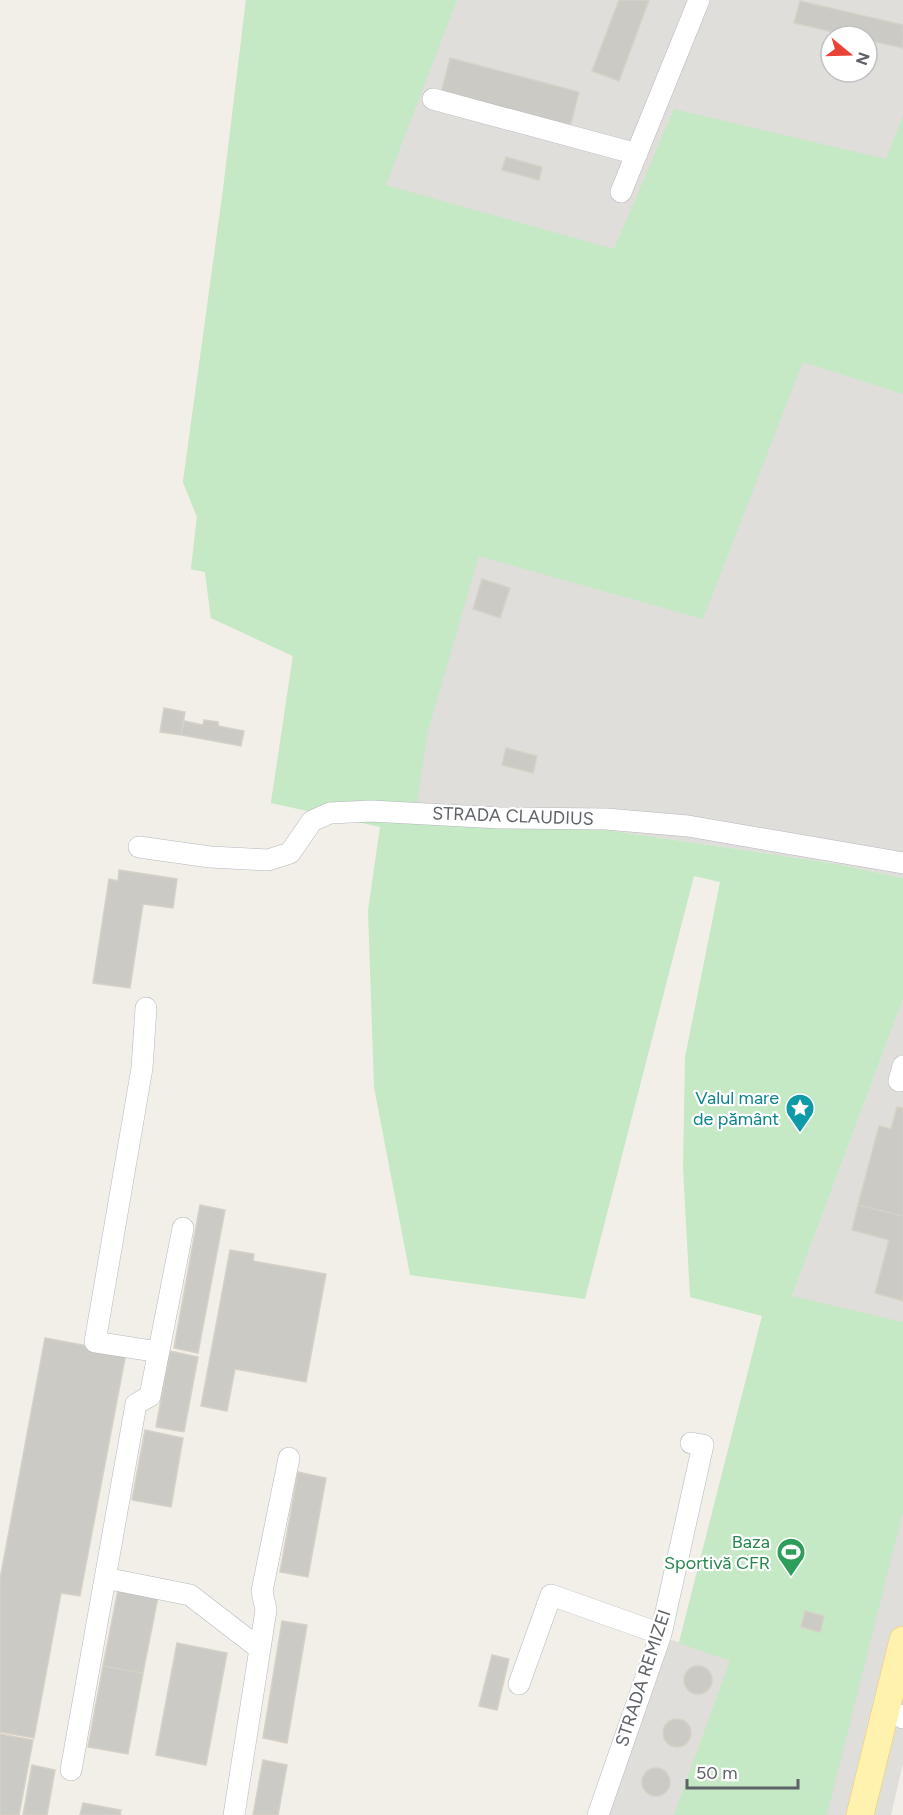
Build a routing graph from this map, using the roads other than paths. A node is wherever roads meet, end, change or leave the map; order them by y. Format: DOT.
graph roads {
  1 [pos="699,0"];
  2 [pos="433,99"];
  3 [pos="637,154"];
  4 [pos="621,192"];
  5 [pos="139,847"];
  6 [pos="903,863"];
  7 [pos="146,1008"];
  8 [pos="183,1228"];
  9 [pos="159,1352"];
  10 [pos="691,1443"];
  11 [pos="288,1458"];
  12 [pos="105,1578"];
  13 [pos="661,1634"];
  14 [pos="903,1640"];
  15 [pos="260,1649"];
  16 [pos="519,1684"];
  17 [pos="902,1711"];
  18 [pos="71,1770"];
  19 [pos="234,1815"];
  20 [pos="598,1815"];
  21 [pos="860,1815"];
  22 [pos="875,1815"];
  1 -- 3 [label="lane"];
  2 -- 3 [label="lane"];
  3 -- 4 [label="lane"];
  5 -- 6 [label="lane, STRADA CLAUDIUS"];
  7 -- 9 [label="lane"];
  8 -- 9 [label="lane"];
  9 -- 12 [label="lane"];
  10 -- 13 [label="lane, STRADA REMIZEI"];
  11 -- 15 [label="lane"];
  12 -- 15 [label="lane"];
  12 -- 18 [label="lane"];
  13 -- 16 [label="lane"];
  13 -- 20 [label="lane, STRADA REMIZEI"];
  14 -- 21 [label="main road"];
  15 -- 19 [label="lane"];
  17 -- 22 [label="main road"];
}
